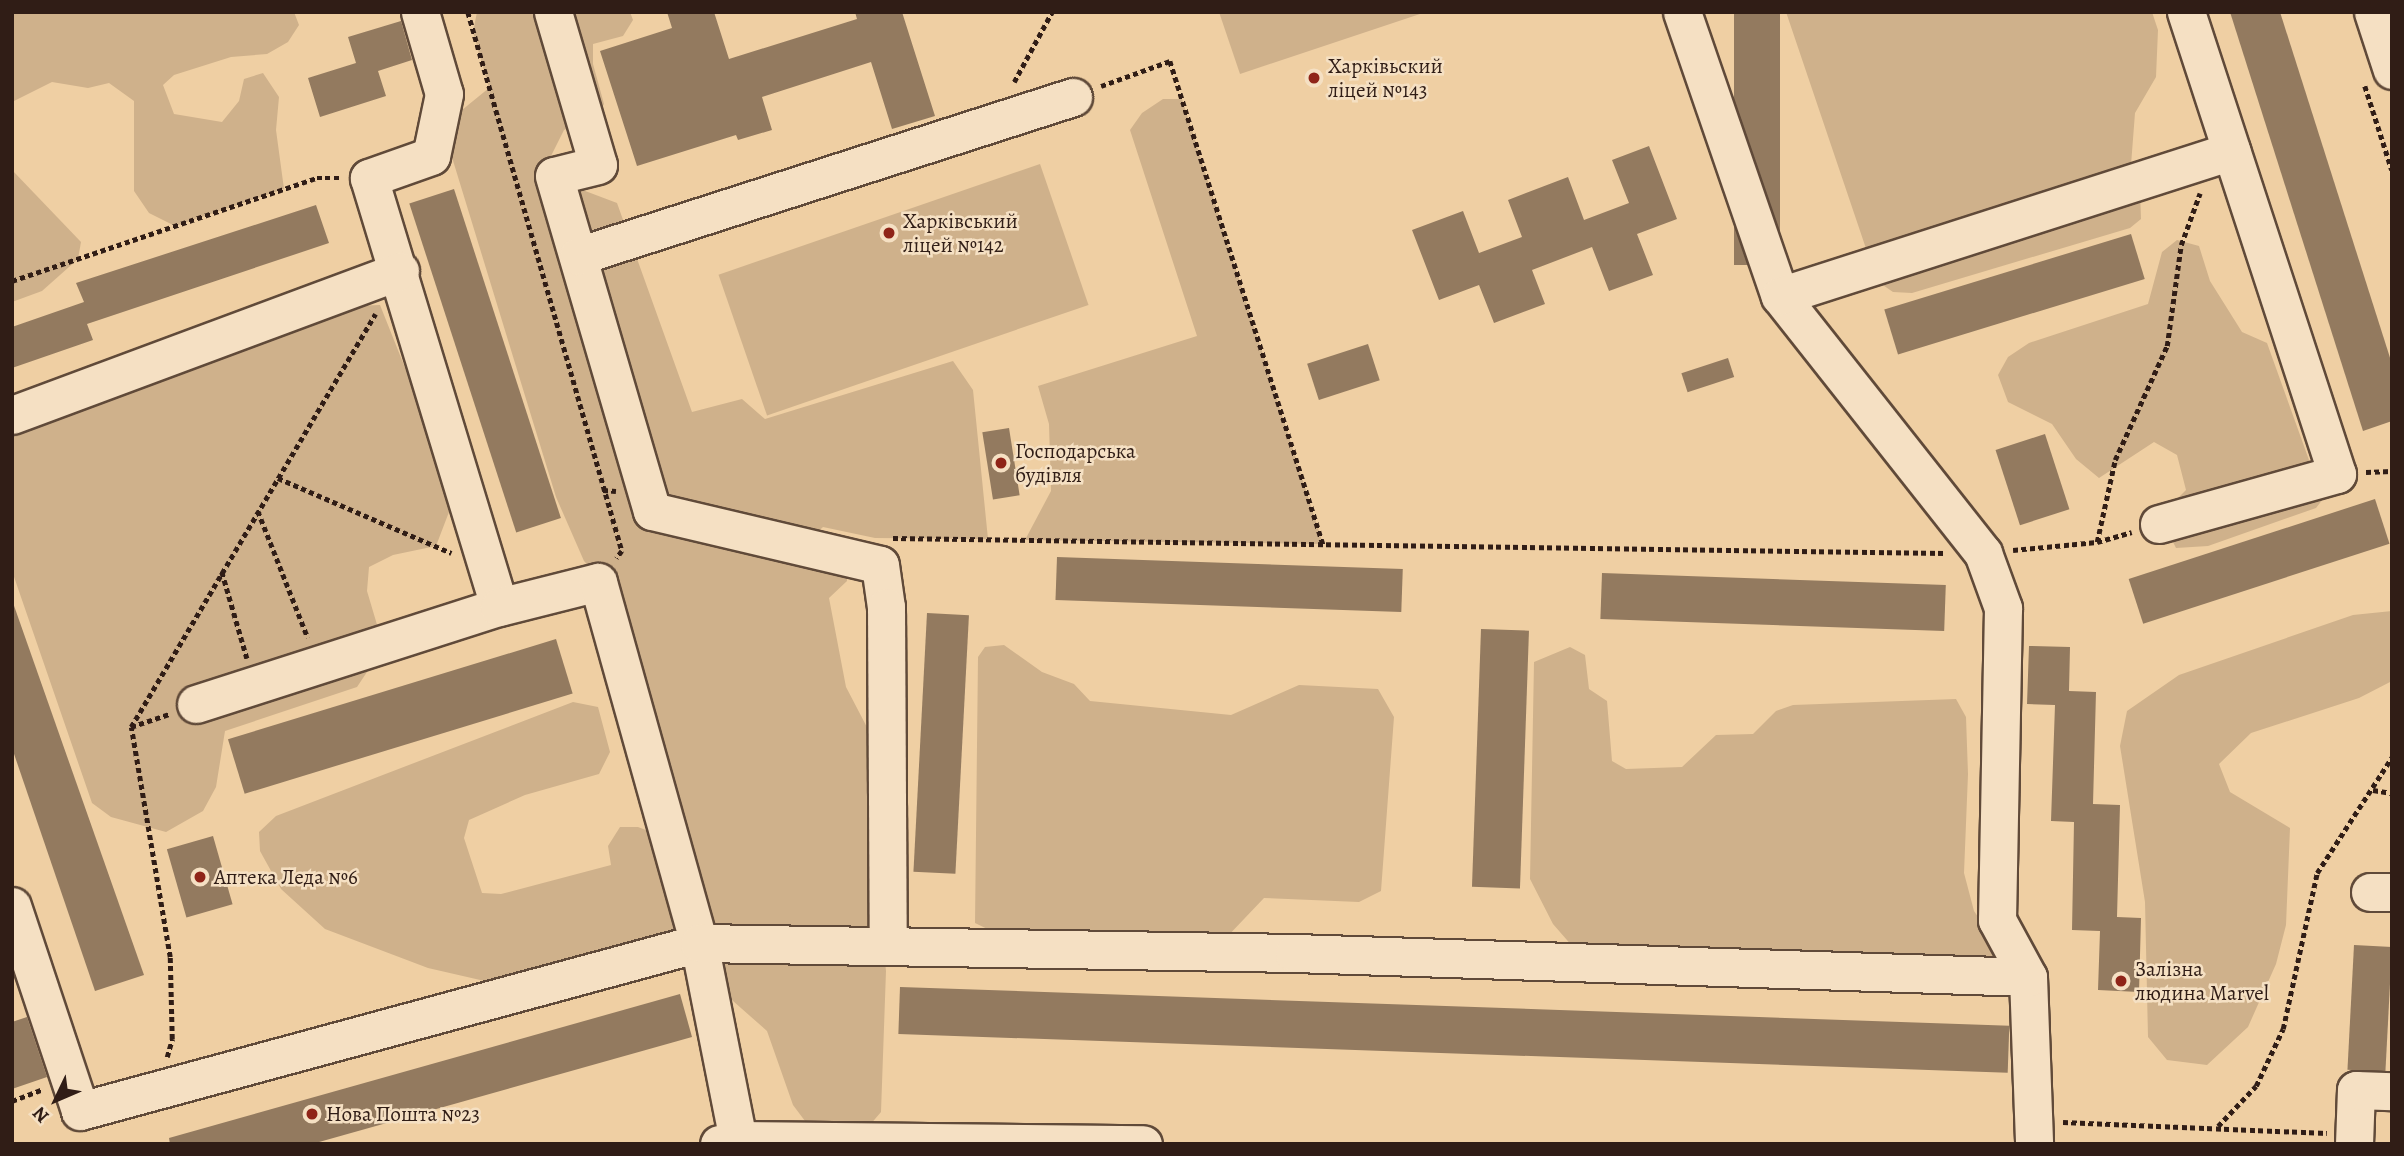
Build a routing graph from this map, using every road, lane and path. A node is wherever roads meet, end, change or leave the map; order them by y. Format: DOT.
graph roads {
  1 [pos="420,12"];
  2 [pos="468,12"];
  3 [pos="553,12"];
  4 [pos="1052,12"];
  5 [pos="1682,12"];
  6 [pos="2186,12"];
  7 [pos="2373,12"];
  8 [pos="2392,70"];
  9 [pos="1073,97"];
  10 [pos="993,123"];
  11 [pos="2222,154"];
  12 [pos="369,178"];
  13 [pos="578,256"];
  14 [pos="400,271"];
  15 [pos="12,281"];
  16 [pos="1780,296"];
  17 [pos="12,415"];
  18 [pos="278,478"];
  19 [pos="603,490"];
  20 [pos="646,492"];
  21 [pos="258,511"];
  22 [pos="2159,524"];
  23 [pos="888,538"];
  24 [pos="1323,544"];
  25 [pos="622,551"];
  26 [pos="1983,553"];
  27 [pos="488,568"];
  28 [pos="222,572"];
  29 [pos="499,607"];
  30 [pos="319,665"];
  31 [pos="255,685"];
  32 [pos="196,704"];
  33 [pos="131,727"];
  34 [pos="2392,757"];
  35 [pos="2373,790"];
  36 [pos="2392,793"];
  37 [pos="12,906"];
  38 [pos="699,943"];
  39 [pos="888,943"];
  40 [pos="2028,977"];
  41 [pos="2392,1091"];
  42 [pos="2218,1126"];
  43 [pos="2034,1133"];
  44 [pos="2354,1140"];
  45 [pos="728,1142"];
  46 [pos="1143,1144"];
  1 -- 12 [label="street"];
  2 -- 19 [label="path"];
  3 -- 13 [label="street"];
  4 -- 10 [label="path"];
  5 -- 16 [label="street"];
  6 -- 11 [label="street"];
  7 -- 8 [label="street"];
  9 -- 10 [label="street"];
  9 -- 24 [label="path"];
  10 -- 13 [label="street"];
  11 -- 16 [label="street"];
  11 -- 22 [label="street"];
  11 -- 26 [label="path"];
  12 -- 14 [label="street"];
  12 -- 15 [label="path"];
  13 -- 20 [label="street"];
  14 -- 17 [label="street"];
  14 -- 27 [label="street"];
  16 -- 26 [label="street"];
  18 -- 27 [label="path"];
  19 -- 20 [label="path"];
  19 -- 25 [label="path"];
  20 -- 39 [label="street"];
  21 -- 30 [label="path"];
  23 -- 24 [label="path"];
  24 -- 26 [label="path"];
  26 -- 40 [label="street"];
  27 -- 29 [label="street"];
  28 -- 31 [label="path"];
  29 -- 30 [label="street"];
  29 -- 38 [label="street"];
  30 -- 31 [label="street"];
  31 -- 32 [label="street"];
  32 -- 33 [label="path"];
  34 -- 35 [label="path"];
  35 -- 36 [label="path"];
  35 -- 42 [label="path"];
  37 -- 38 [label="street"];
  38 -- 39 [label="street"];
  38 -- 45 [label="street"];
  39 -- 40 [label="street"];
  40 -- 43 [label="street"];
  41 -- 44 [label="street"];
  42 -- 43 [label="path"];
  42 -- 44 [label="path"];
  45 -- 46 [label="street"];
}
